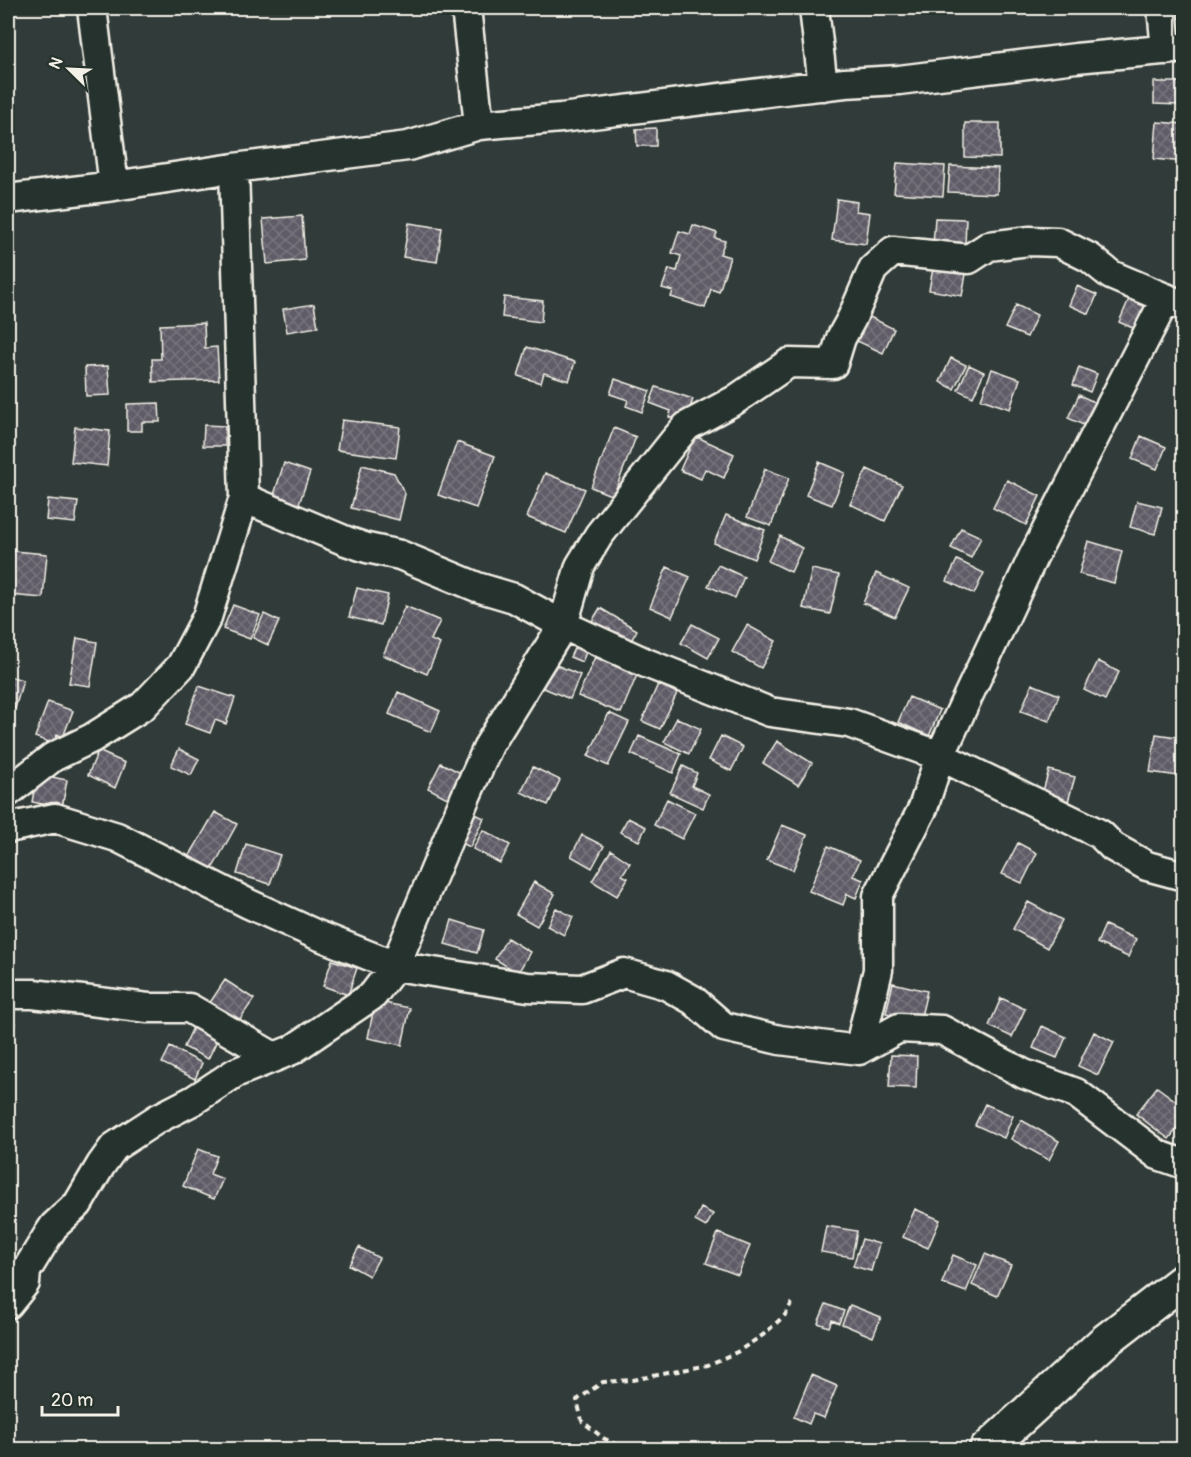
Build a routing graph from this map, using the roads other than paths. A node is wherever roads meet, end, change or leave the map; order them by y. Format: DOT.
graph roads {
  1 [pos="92,8"];
  2 [pos="466,8"];
  3 [pos="814,8"];
  4 [pos="1162,8"];
  5 [pos="1175,49"];
  6 [pos="823,86"];
  7 [pos="478,125"];
  8 [pos="234,168"];
  9 [pos="114,186"];
  10 [pos="8,199"];
  11 [pos="1175,302"];
  12 [pos="244,498"];
  13 [pos="563,625"];
  14 [pos="940,756"];
  15 [pos="8,792"];
  16 [pos="8,828"];
  17 [pos="1184,876"];
  18 [pos="395,966"];
  19 [pos="8,994"];
  20 [pos="859,1050"];
  21 [pos="274,1057"];
  22 [pos="1184,1164"];
  23 [pos="1184,1280"];
  24 [pos="8,1304"];
  25 [pos="986,1449"];
  1 -- 9 [label="street"];
  2 -- 7 [label="street"];
  3 -- 6 [label="street"];
  4 -- 5 [label="street"];
  5 -- 6 [label="street"];
  6 -- 7 [label="street"];
  7 -- 8 [label="street"];
  8 -- 9 [label="street"];
  8 -- 12 [label="street"];
  9 -- 10 [label="street"];
  11 -- 13 [label="street"];
  11 -- 14 [label="street"];
  12 -- 13 [label="street"];
  12 -- 15 [label="street"];
  13 -- 14 [label="street"];
  13 -- 18 [label="street"];
  14 -- 17 [label="street"];
  14 -- 20 [label="street"];
  16 -- 18 [label="street"];
  18 -- 20 [label="street"];
  18 -- 21 [label="street"];
  19 -- 21 [label="street"];
  20 -- 22 [label="street"];
  21 -- 24 [label="street"];
  23 -- 25 [label="street"];
}
